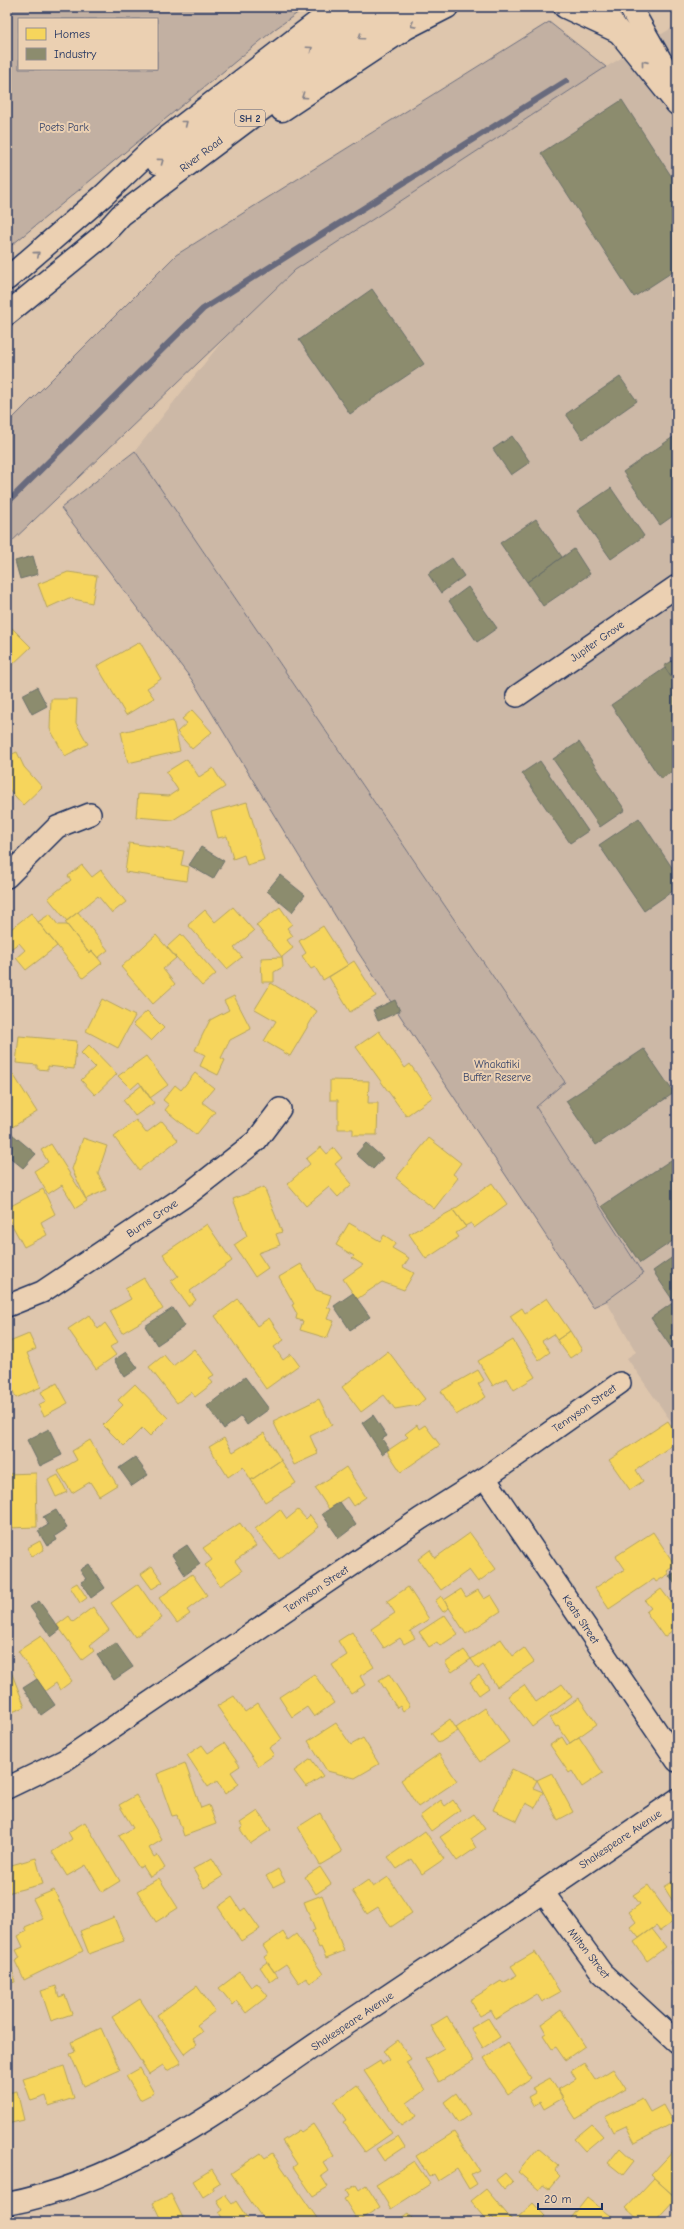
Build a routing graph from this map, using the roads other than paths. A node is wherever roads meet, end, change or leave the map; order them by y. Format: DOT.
graph roads {
  1 [pos="337,7"];
  2 [pos="370,7"];
  3 [pos="405,7"];
  4 [pos="447,7"];
  5 [pos="565,7"];
  6 [pos="601,7"];
  7 [pos="630,7"];
  8 [pos="619,32"];
  9 [pos="677,89"];
  10 [pos="677,104"];
  11 [pos="104,196"];
  12 [pos="101,237"];
  13 [pos="7,279"];
  14 [pos="7,314"];
  15 [pos="677,586"];
  16 [pos="517,696"];
  17 [pos="90,814"];
  18 [pos="7,877"];
  19 [pos="280,1109"];
  20 [pos="7,1306"];
  21 [pos="620,1383"];
  22 [pos="485,1478"];
  23 [pos="677,1761"];
  24 [pos="7,1788"];
  25 [pos="677,1800"];
  26 [pos="543,1892"];
  27 [pos="677,2042"];
  28 [pos="7,2204"];
  11 -- 1 [label="main road, one-way"];
  11 -- 2 [label="main road, one-way"];
  3 -- 12 [label="main road, River Road / SH 2, one-way"];
  4 -- 12 [label="main road, one-way"];
  5 -- 8 [label="main road"];
  6 -- 8 [label="main road"];
  7 -- 9 [label="main road"];
  10 -- 8 [label="main road, one-way"];
  13 -- 11 [label="main road, one-way"];
  12 -- 14 [label="main road, River Road / SH 2"];
  15 -- 16 [label="street, Jupiter Grove"];
  17 -- 18 [label="street"];
  19 -- 20 [label="street, Burns Grove"];
  21 -- 22 [label="street, Tennyson Street"];
  22 -- 23 [label="street, Keats Street"];
  22 -- 24 [label="street, Tennyson Street"];
  25 -- 26 [label="main road, Shakespeare Avenue"];
  26 -- 27 [label="street, Milton Street"];
  26 -- 28 [label="main road, Shakespeare Avenue"];
}
